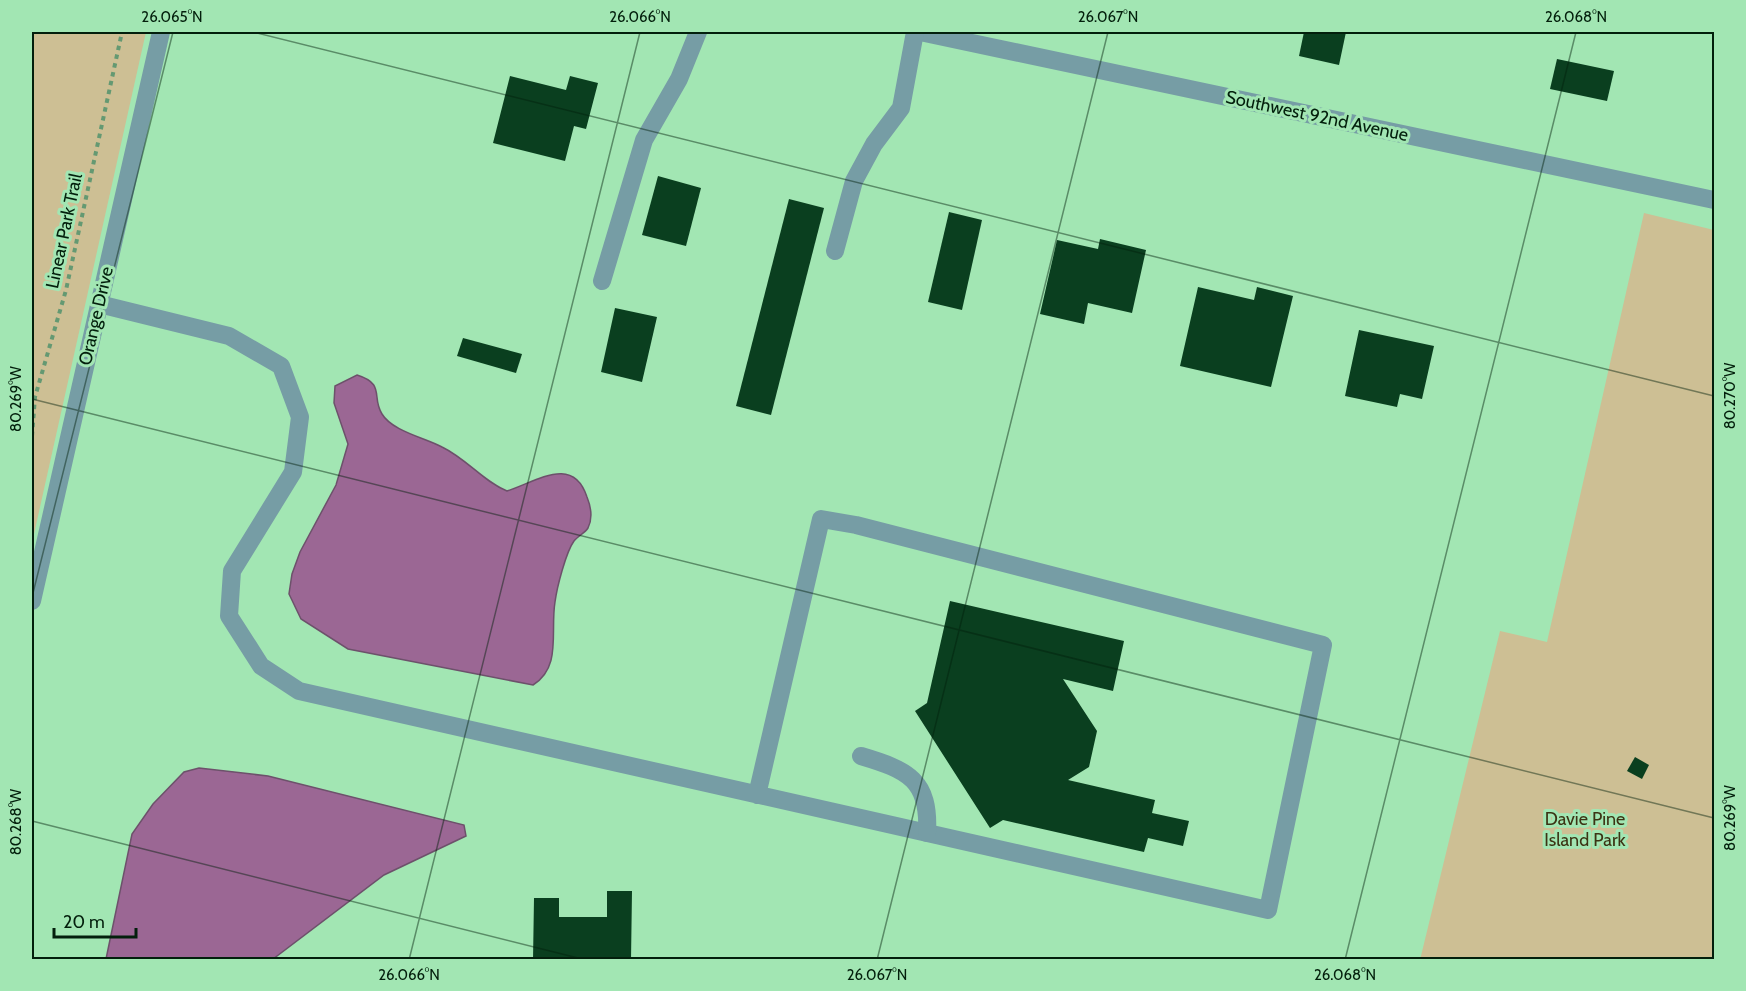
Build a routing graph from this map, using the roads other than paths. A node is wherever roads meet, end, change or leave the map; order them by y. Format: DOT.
graph roads {
  1 [pos="161,32"];
  2 [pos="698,32"];
  3 [pos="917,32"];
  4 [pos="1714,200"];
  5 [pos="835,251"];
  6 [pos="602,281"];
  7 [pos="99,304"];
  8 [pos="32,601"];
  9 [pos="861,756"];
  10 [pos="757,795"];
  11 [pos="927,833"];
  1 -- 7 [label="street, Orange Drive"];
  2 -- 6 [label="street"];
  3 -- 4 [label="street, Southwest 92nd Avenue"];
  3 -- 5 [label="street"];
  7 -- 8 [label="street, Orange Drive"];
  7 -- 10 [label="street"];
  9 -- 11 [label="street"];
  10 -- 11 [label="street"];
  10 -- 11 [label="street"];
}
